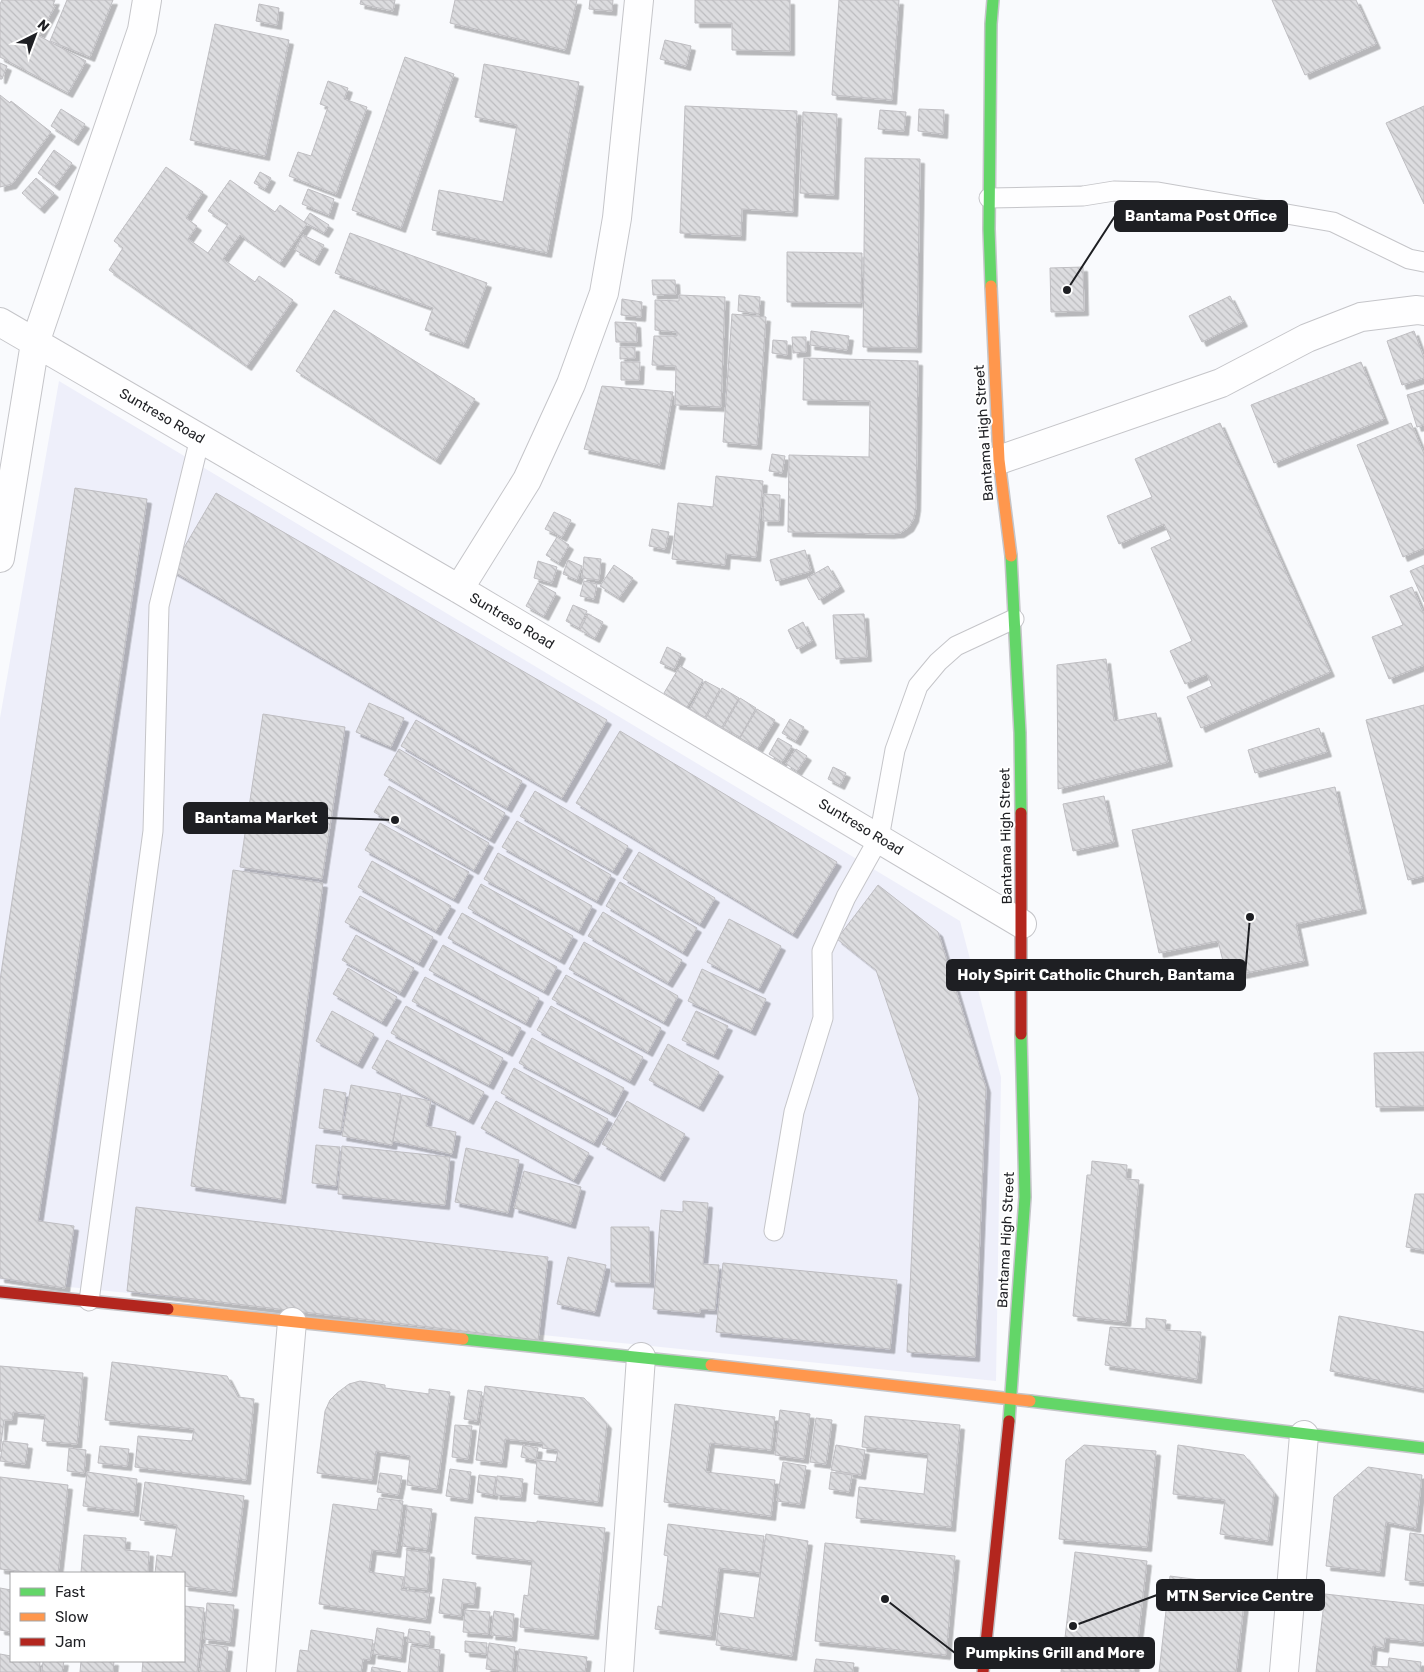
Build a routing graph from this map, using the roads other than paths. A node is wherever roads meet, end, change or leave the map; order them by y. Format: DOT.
graph roads {
  1 [pos="147,0"];
  2 [pos="638,0"];
  3 [pos="993,0"];
  4 [pos="989,198"];
  5 [pos="1424,262"];
  6 [pos="1424,311"];
  7 [pos="0,322"];
  8 [pos="35,343"];
  9 [pos="200,438"];
  10 [pos="999,460"];
  11 [pos="0,558"];
  12 [pos="459,589"];
  13 [pos="1014,619"];
  14 [pos="880,838"];
  15 [pos="1022,924"];
  16 [pos="774,1231"];
  17 [pos="0,1292"];
  18 [pos="89,1301"];
  19 [pos="292,1322"];
  20 [pos="641,1357"];
  21 [pos="1011,1399"];
  22 [pos="1304,1435"];
  23 [pos="1424,1448"];
  24 [pos="261,1672"];
  25 [pos="619,1672"];
  26 [pos="982,1672"];
  27 [pos="1284,1672"];
  1 -- 8 [label="street"];
  2 -- 12 [label="street"];
  3 -- 4 [label="main road, Bantama High Street"];
  4 -- 5 [label="lane"];
  4 -- 10 [label="main road, Bantama High Street"];
  6 -- 10 [label="street"];
  7 -- 8 [label="street, Suntreso Road"];
  8 -- 9 [label="street, Suntreso Road"];
  8 -- 11 [label="street"];
  9 -- 12 [label="street, Suntreso Road"];
  9 -- 18 [label="lane"];
  10 -- 13 [label="main road, Bantama High Street"];
  12 -- 14 [label="street, Suntreso Road"];
  13 -- 14 [label="lane"];
  13 -- 15 [label="main road, Bantama High Street"];
  14 -- 15 [label="street, Suntreso Road"];
  14 -- 16 [label="lane"];
  15 -- 21 [label="main road, Bantama High Street"];
  17 -- 18 [label="main road"];
  18 -- 19 [label="main road"];
  19 -- 20 [label="main road"];
  19 -- 24 [label="street"];
  20 -- 21 [label="main road"];
  20 -- 25 [label="street"];
  21 -- 22 [label="main road"];
  21 -- 26 [label="main road, Bantama High Street"];
  22 -- 23 [label="main road"];
  22 -- 27 [label="street"];
}
